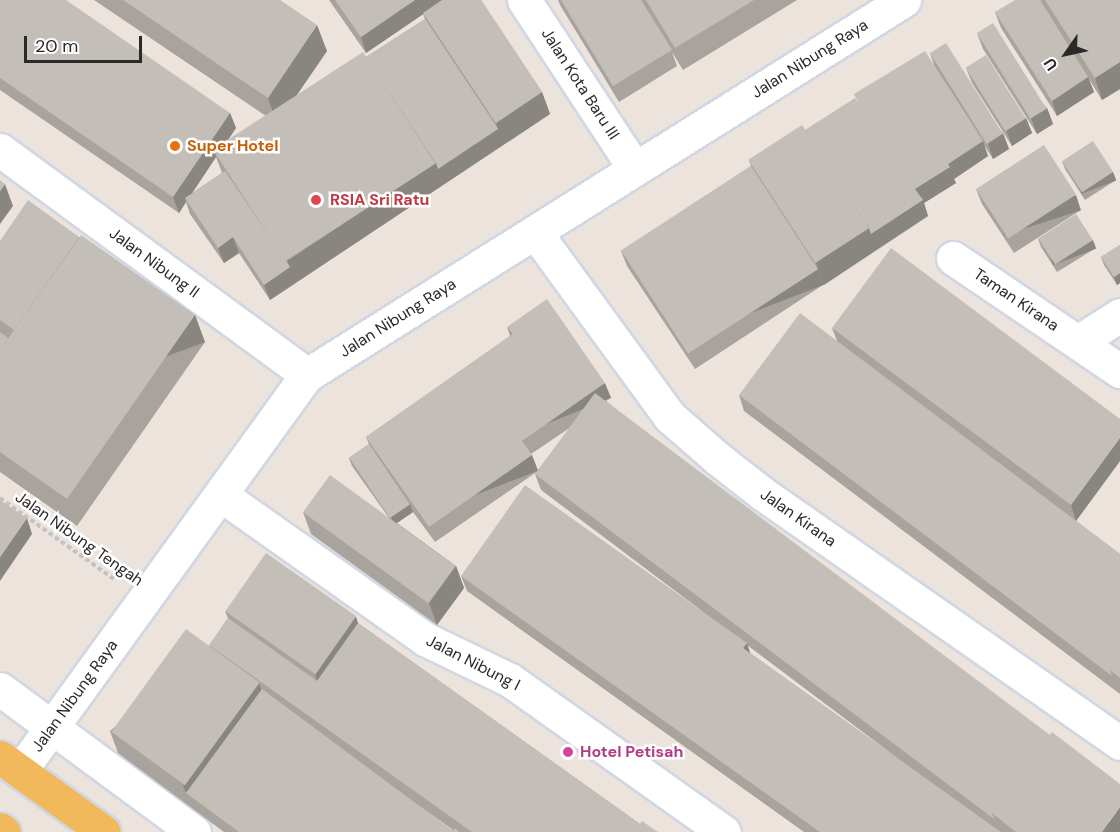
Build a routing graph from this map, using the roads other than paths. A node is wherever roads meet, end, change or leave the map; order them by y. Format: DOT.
graph roads {
  1 [pos="524,0"];
  2 [pos="904,0"];
  3 [pos="0,150"];
  4 [pos="635,169"];
  5 [pos="535,232"];
  6 [pos="953,258"];
  7 [pos="1120,315"];
  8 [pos="1078,342"];
  9 [pos="1120,371"];
  10 [pos="308,375"];
  11 [pos="221,495"];
  12 [pos="0,689"];
  13 [pos="52,727"];
  14 [pos="1120,743"];
  15 [pos="10,764"];
  16 [pos="104,832"];
  17 [pos="194,832"];
  18 [pos="724,832"];
  1 -- 4 [label="street, Jalan Kota Baru III"];
  2 -- 4 [label="street, Jalan Nibung Raya"];
  3 -- 10 [label="street, Jalan Nibung II"];
  4 -- 5 [label="street, Jalan Nibung Raya"];
  5 -- 10 [label="street, Jalan Nibung Raya"];
  5 -- 14 [label="street, Jalan Kirana"];
  6 -- 8 [label="street, Taman Kirana"];
  7 -- 8 [label="street"];
  8 -- 9 [label="street, Taman Kirana"];
  10 -- 11 [label="street, Jalan Nibung Raya"];
  11 -- 13 [label="street, Jalan Nibung Raya"];
  11 -- 18 [label="street, Jalan Nibung I"];
  12 -- 13 [label="street"];
  13 -- 15 [label="street, Jalan Nibung Raya"];
  13 -- 17 [label="street"];
  15 -- 16 [label="main road"];
}
